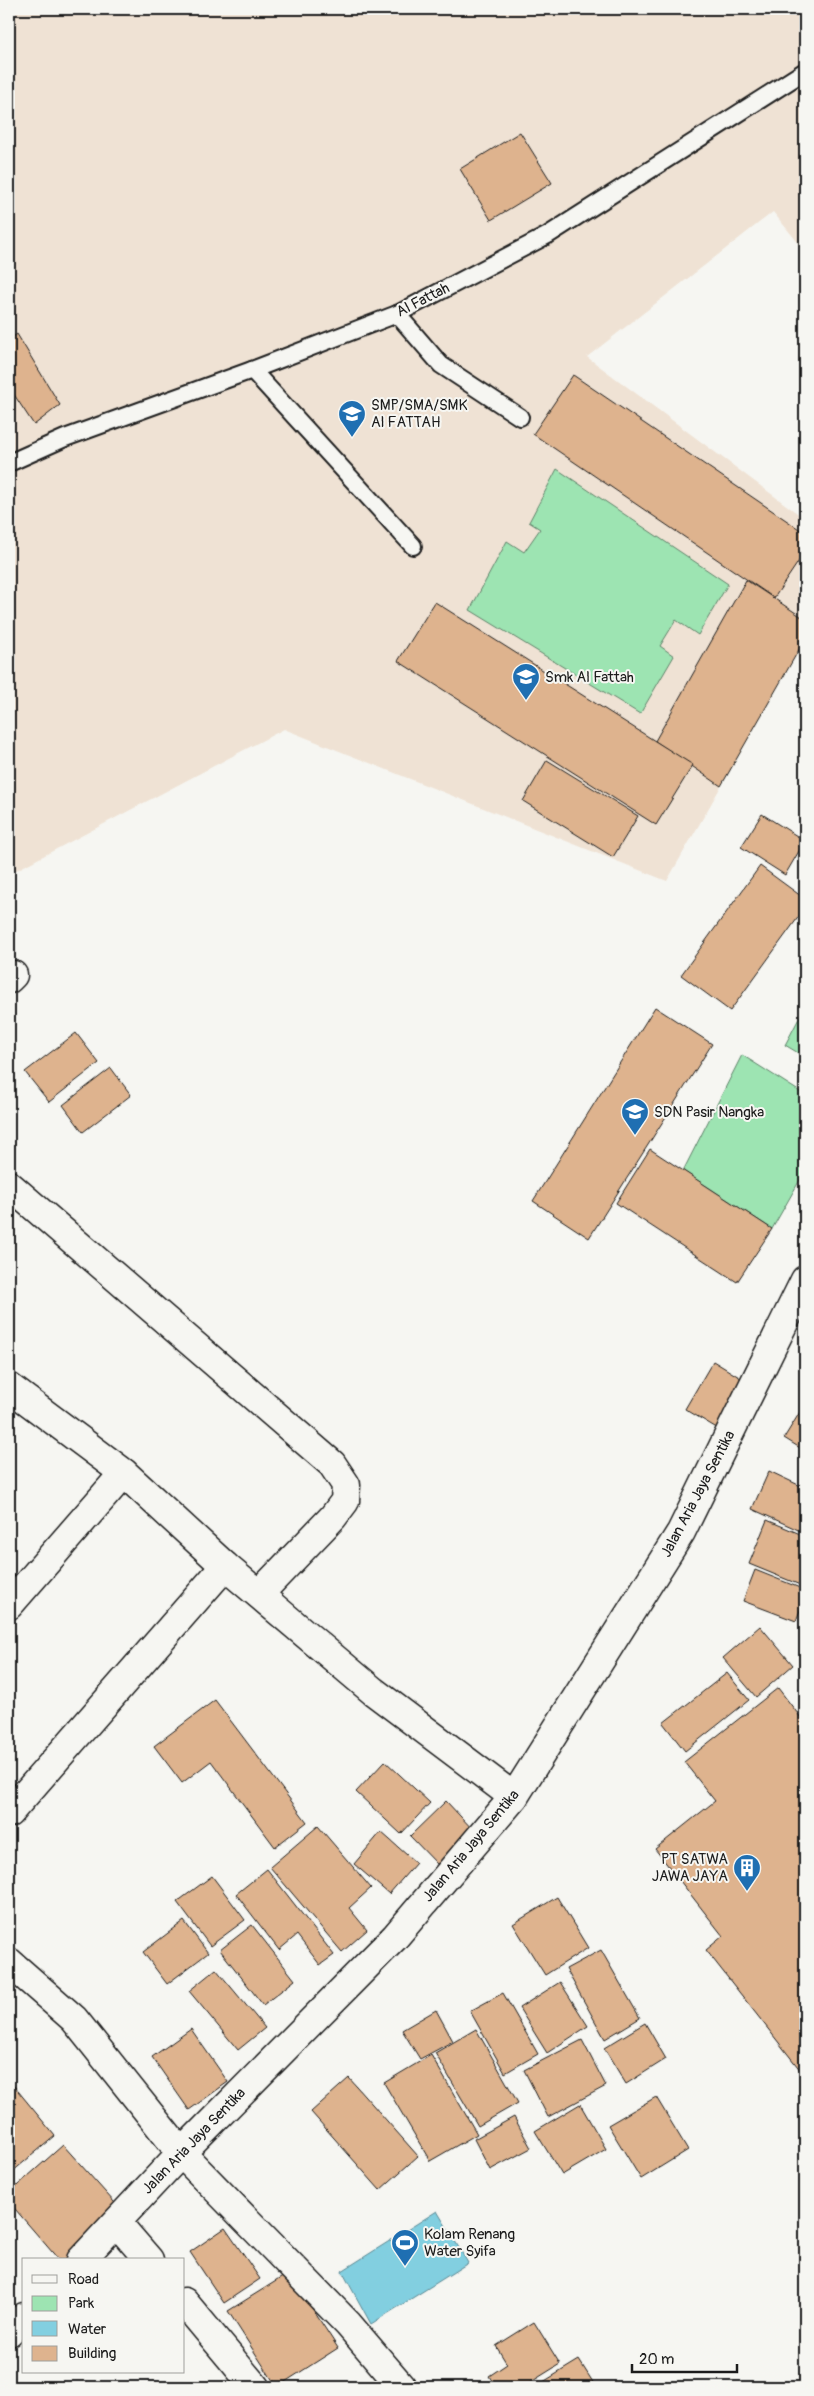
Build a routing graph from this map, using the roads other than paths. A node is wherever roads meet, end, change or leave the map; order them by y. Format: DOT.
graph roads {
  1 [pos="805,71"];
  2 [pos="397,314"];
  3 [pos="252,370"];
  4 [pos="520,417"];
  5 [pos="9,463"];
  6 [pos="413,546"];
  7 [pos="9,1185"];
  8 [pos="805,1280"];
  9 [pos="11,1393"];
  10 [pos="124,1473"];
  11 [pos="225,1566"];
  12 [pos="259,1594"];
  13 [pos="9,1605"];
  14 [pos="514,1797"];
  15 [pos="9,1813"];
  16 [pos="9,1962"];
  17 [pos="181,2153"];
  18 [pos="118,2222"];
  19 [pos="82,2258"];
  20 [pos="146,2258"];
  21 [pos="185,2303"];
  22 [pos="22,2319"];
  23 [pos="9,2332"];
  24 [pos="255,2387"];
  25 [pos="402,2387"];
  1 -- 2 [label="lane, Al Fattah"];
  2 -- 3 [label="lane, Al Fattah"];
  2 -- 4 [label="lane"];
  3 -- 5 [label="lane, Al Fattah"];
  3 -- 6 [label="lane"];
  7 -- 12 [label="street"];
  8 -- 14 [label="street, Jalan Aria Jaya Sentika"];
  9 -- 10 [label="street"];
  10 -- 11 [label="street"];
  10 -- 13 [label="street"];
  11 -- 12 [label="street"];
  11 -- 15 [label="street"];
  12 -- 14 [label="street"];
  14 -- 17 [label="street, Jalan Aria Jaya Sentika"];
  16 -- 17 [label="street"];
  17 -- 18 [label="street, Jalan Aria Jaya Sentika"];
  17 -- 25 [label="street"];
  18 -- 19 [label="street, Jalan Aria Jaya Sentika"];
  18 -- 20 [label="street"];
  21 -- 24 [label="street"];
  22 -- 23 [label="street"];
}
